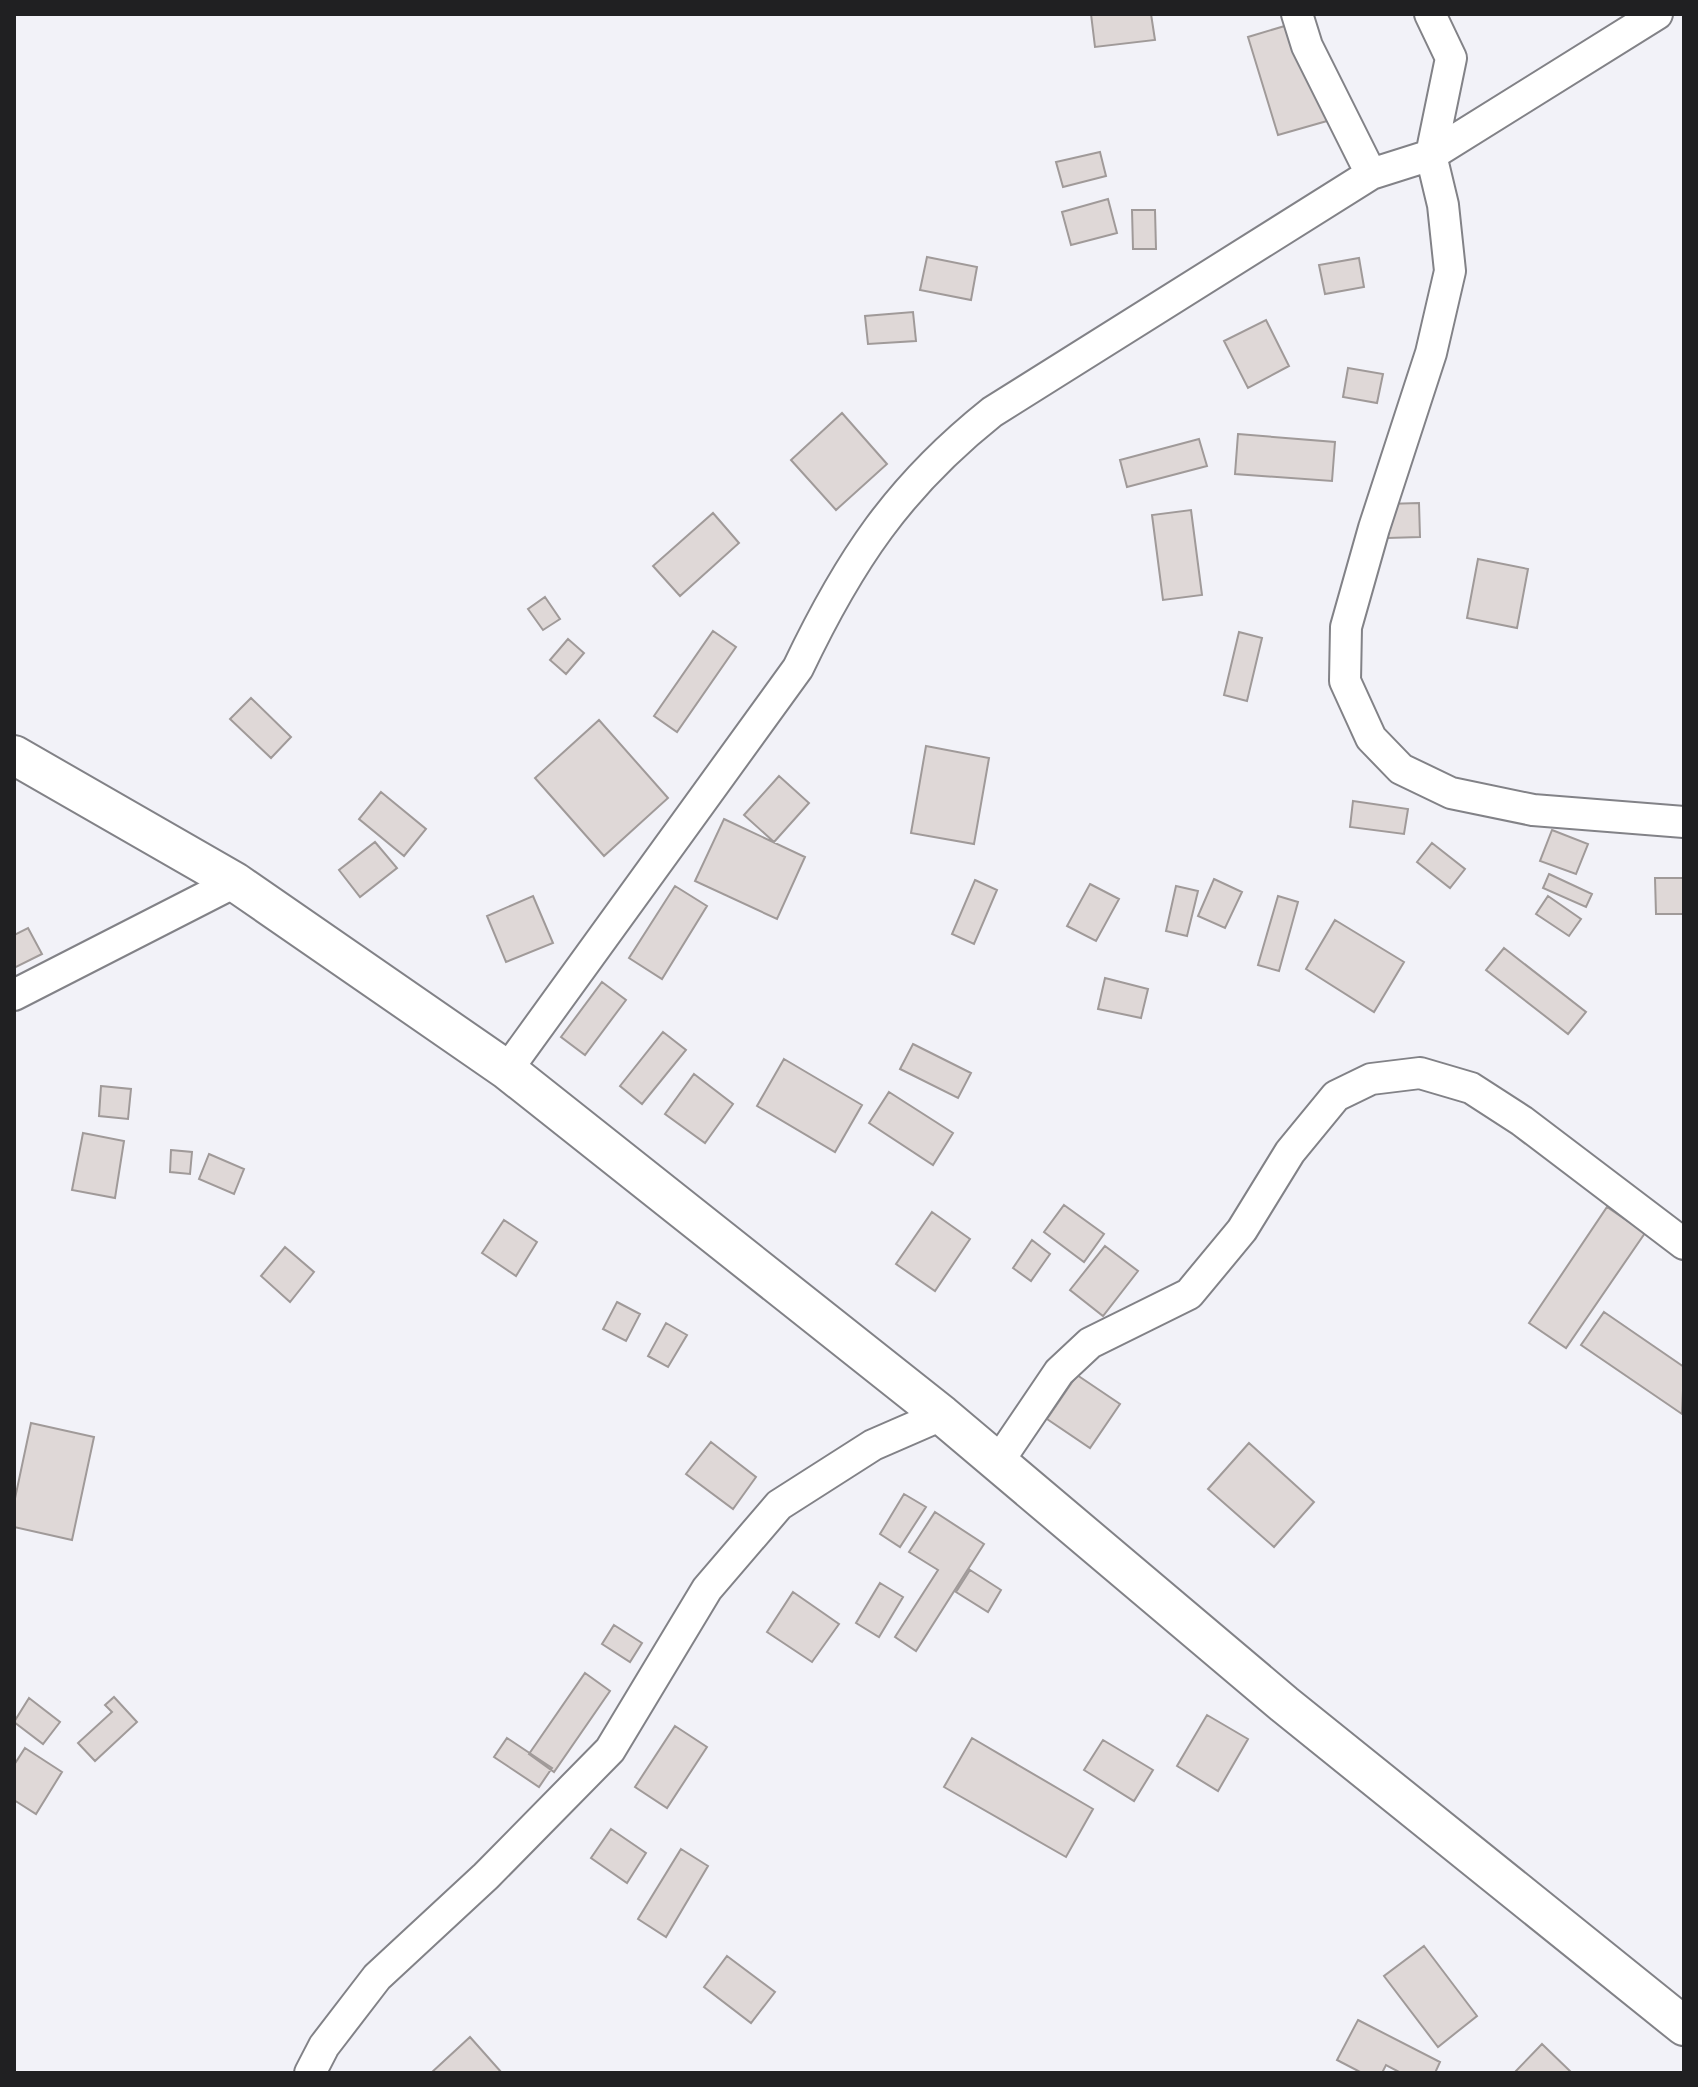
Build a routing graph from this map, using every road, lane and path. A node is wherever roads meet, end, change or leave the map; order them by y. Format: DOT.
graph roads {
  1 [pos="1297,14"];
  2 [pos="1430,14"];
  3 [pos="1657,14"];
  4 [pos="1431,155"];
  5 [pos="1371,174"];
  6 [pos="14,755"];
  7 [pos="1684,822"];
  8 [pos="235,882"];
  9 [pos="14,995"];
  10 [pos="507,1070"];
  11 [pos="1684,1244"];
  12 [pos="942,1415"];
  13 [pos="998,1462"];
  14 [pos="1684,2026"];
  15 [pos="310,2073"];
  1 -- 5 [label="street"];
  2 -- 4 [label="street"];
  3 -- 4 [label="street"];
  4 -- 5 [label="street"];
  4 -- 7 [label="street"];
  5 -- 10 [label="street"];
  6 -- 8 [label="street"];
  8 -- 9 [label="street"];
  8 -- 10 [label="street"];
  10 -- 12 [label="street"];
  11 -- 13 [label="street"];
  12 -- 13 [label="street"];
  12 -- 15 [label="street"];
  13 -- 14 [label="street"];
}
